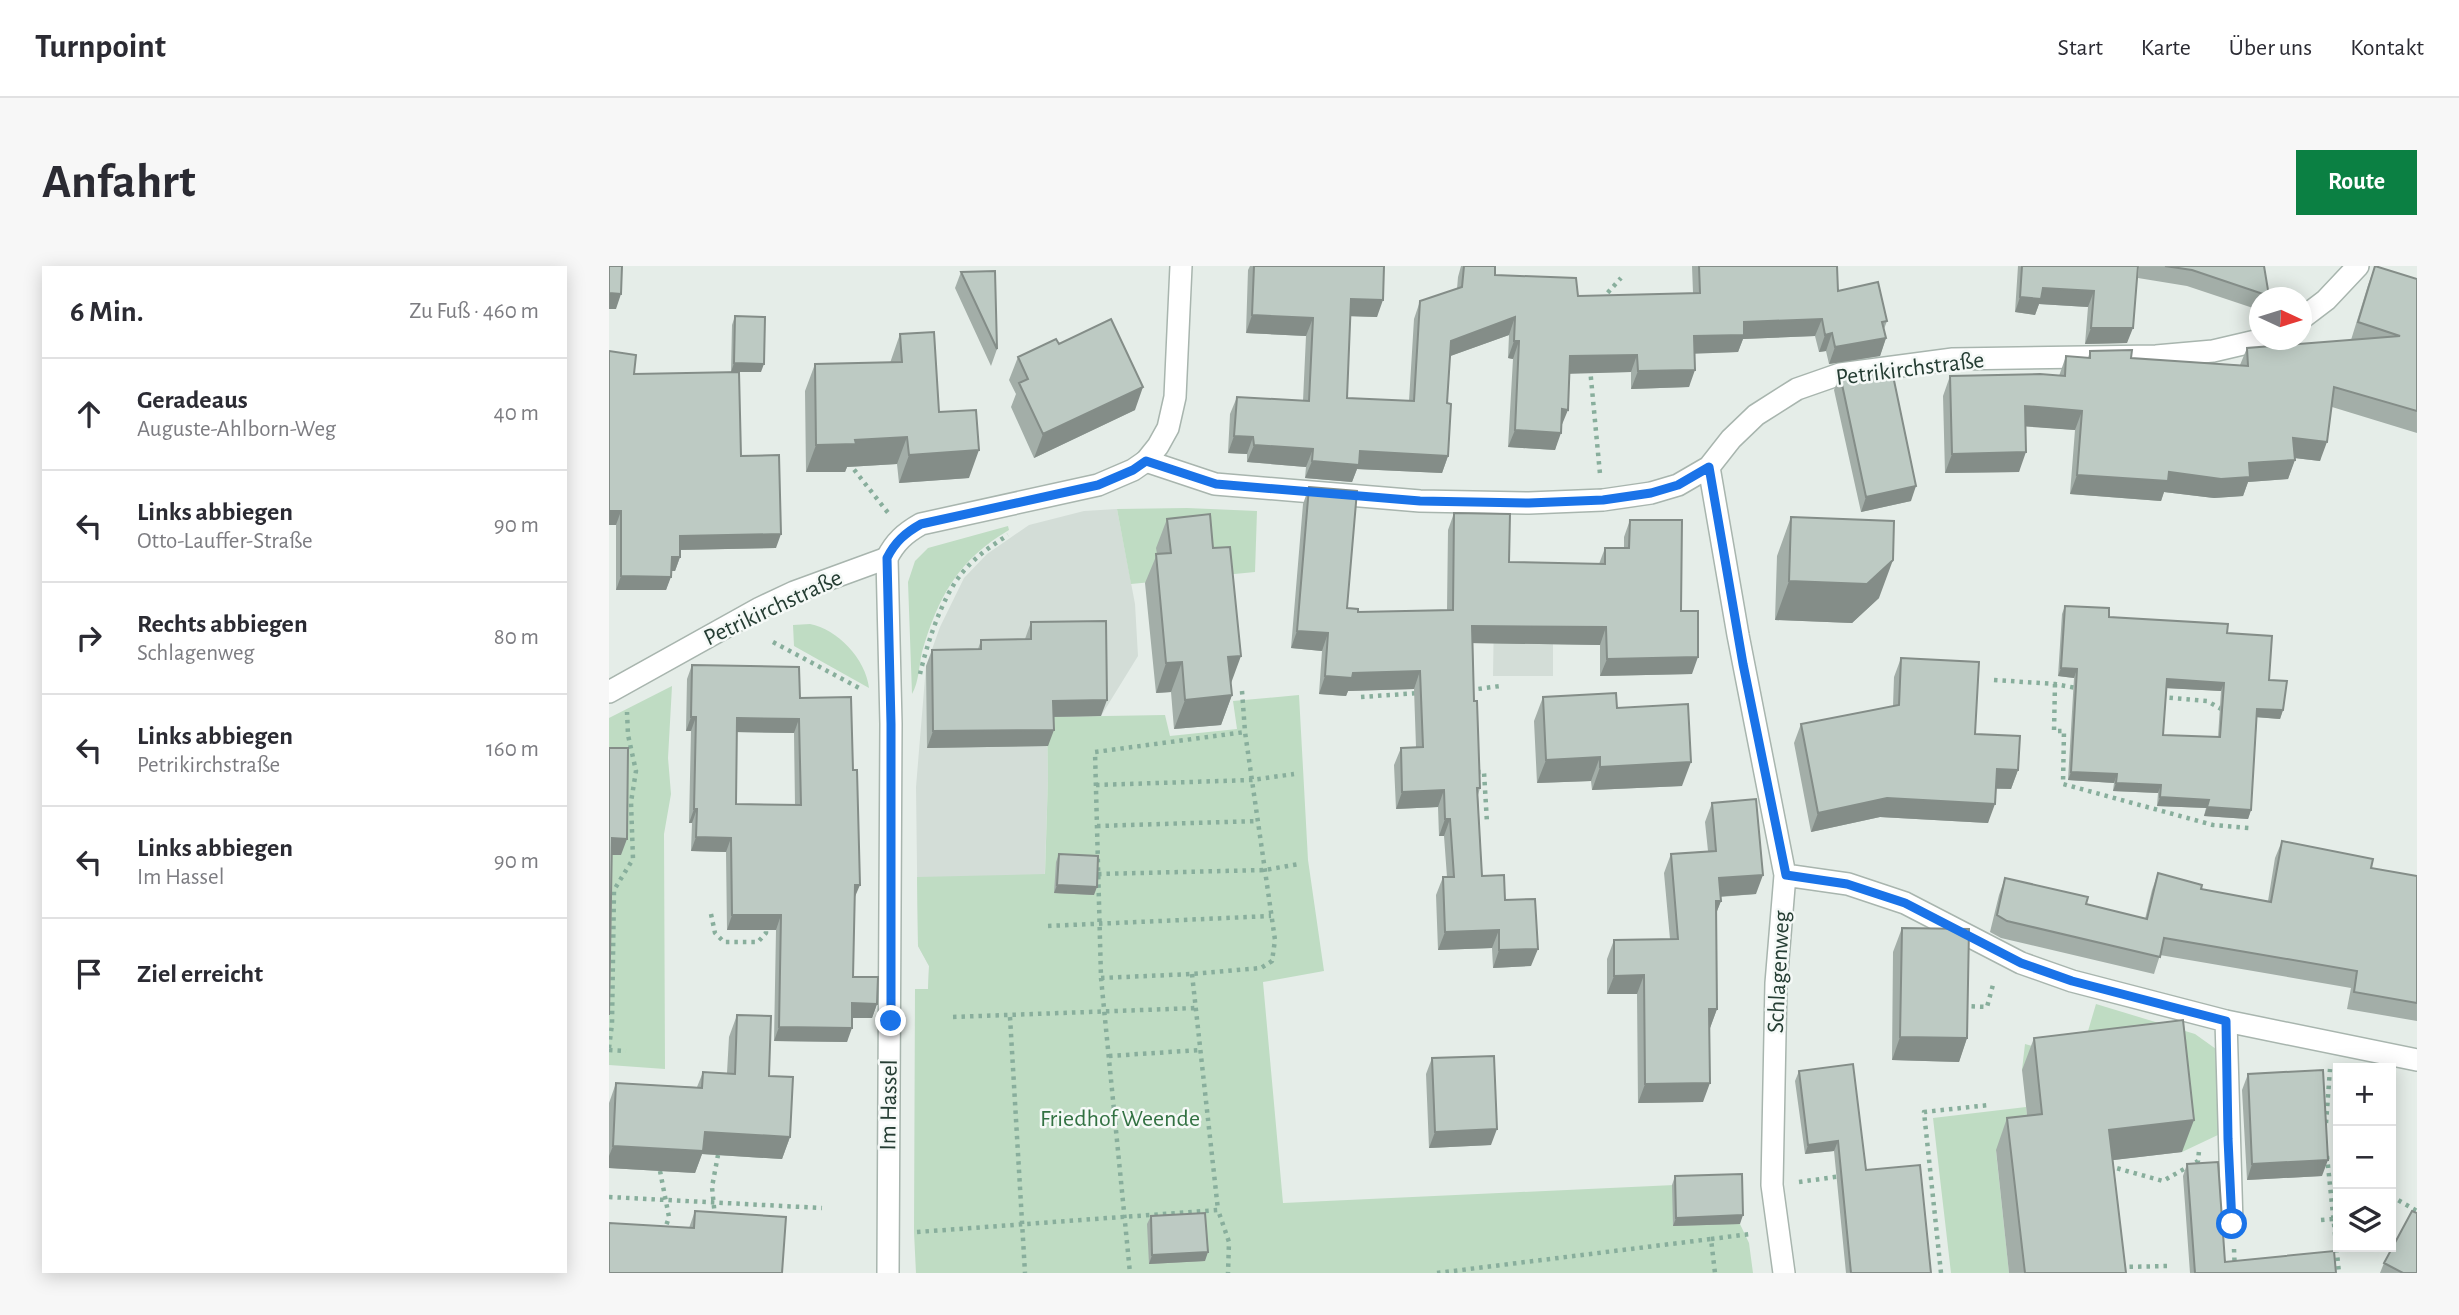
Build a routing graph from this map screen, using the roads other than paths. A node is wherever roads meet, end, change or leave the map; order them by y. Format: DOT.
graph roads {
  1 [pos="1181,266"];
  2 [pos="2358,266"];
  3 [pos="2312,311"];
  4 [pos="2249,343"];
  5 [pos="1146,461"];
  6 [pos="1709,467"];
  7 [pos="887,558"];
  8 [pos="617,688"];
  9 [pos="1786,875"];
  10 [pos="2226,1021"];
  11 [pos="2417,1060"];
  12 [pos="2232,1224"];
  13 [pos="888,1273"];
  14 [pos="1784,1273"];
  1 -- 5 [label="street"];
  2 -- 3 [label="street"];
  4 -- 6 [label="street, Petrikirchstraße"];
  5 -- 6 [label="street, Petrikirchstraße"];
  5 -- 7 [label="street"];
  6 -- 9 [label="street, Schlagenweg"];
  7 -- 8 [label="street, Petrikirchstraße"];
  7 -- 13 [label="street, Im Hassel"];
  9 -- 10 [label="street"];
  9 -- 14 [label="street, Schlagenweg"];
  10 -- 11 [label="street"];
  10 -- 12 [label="street"];
}
